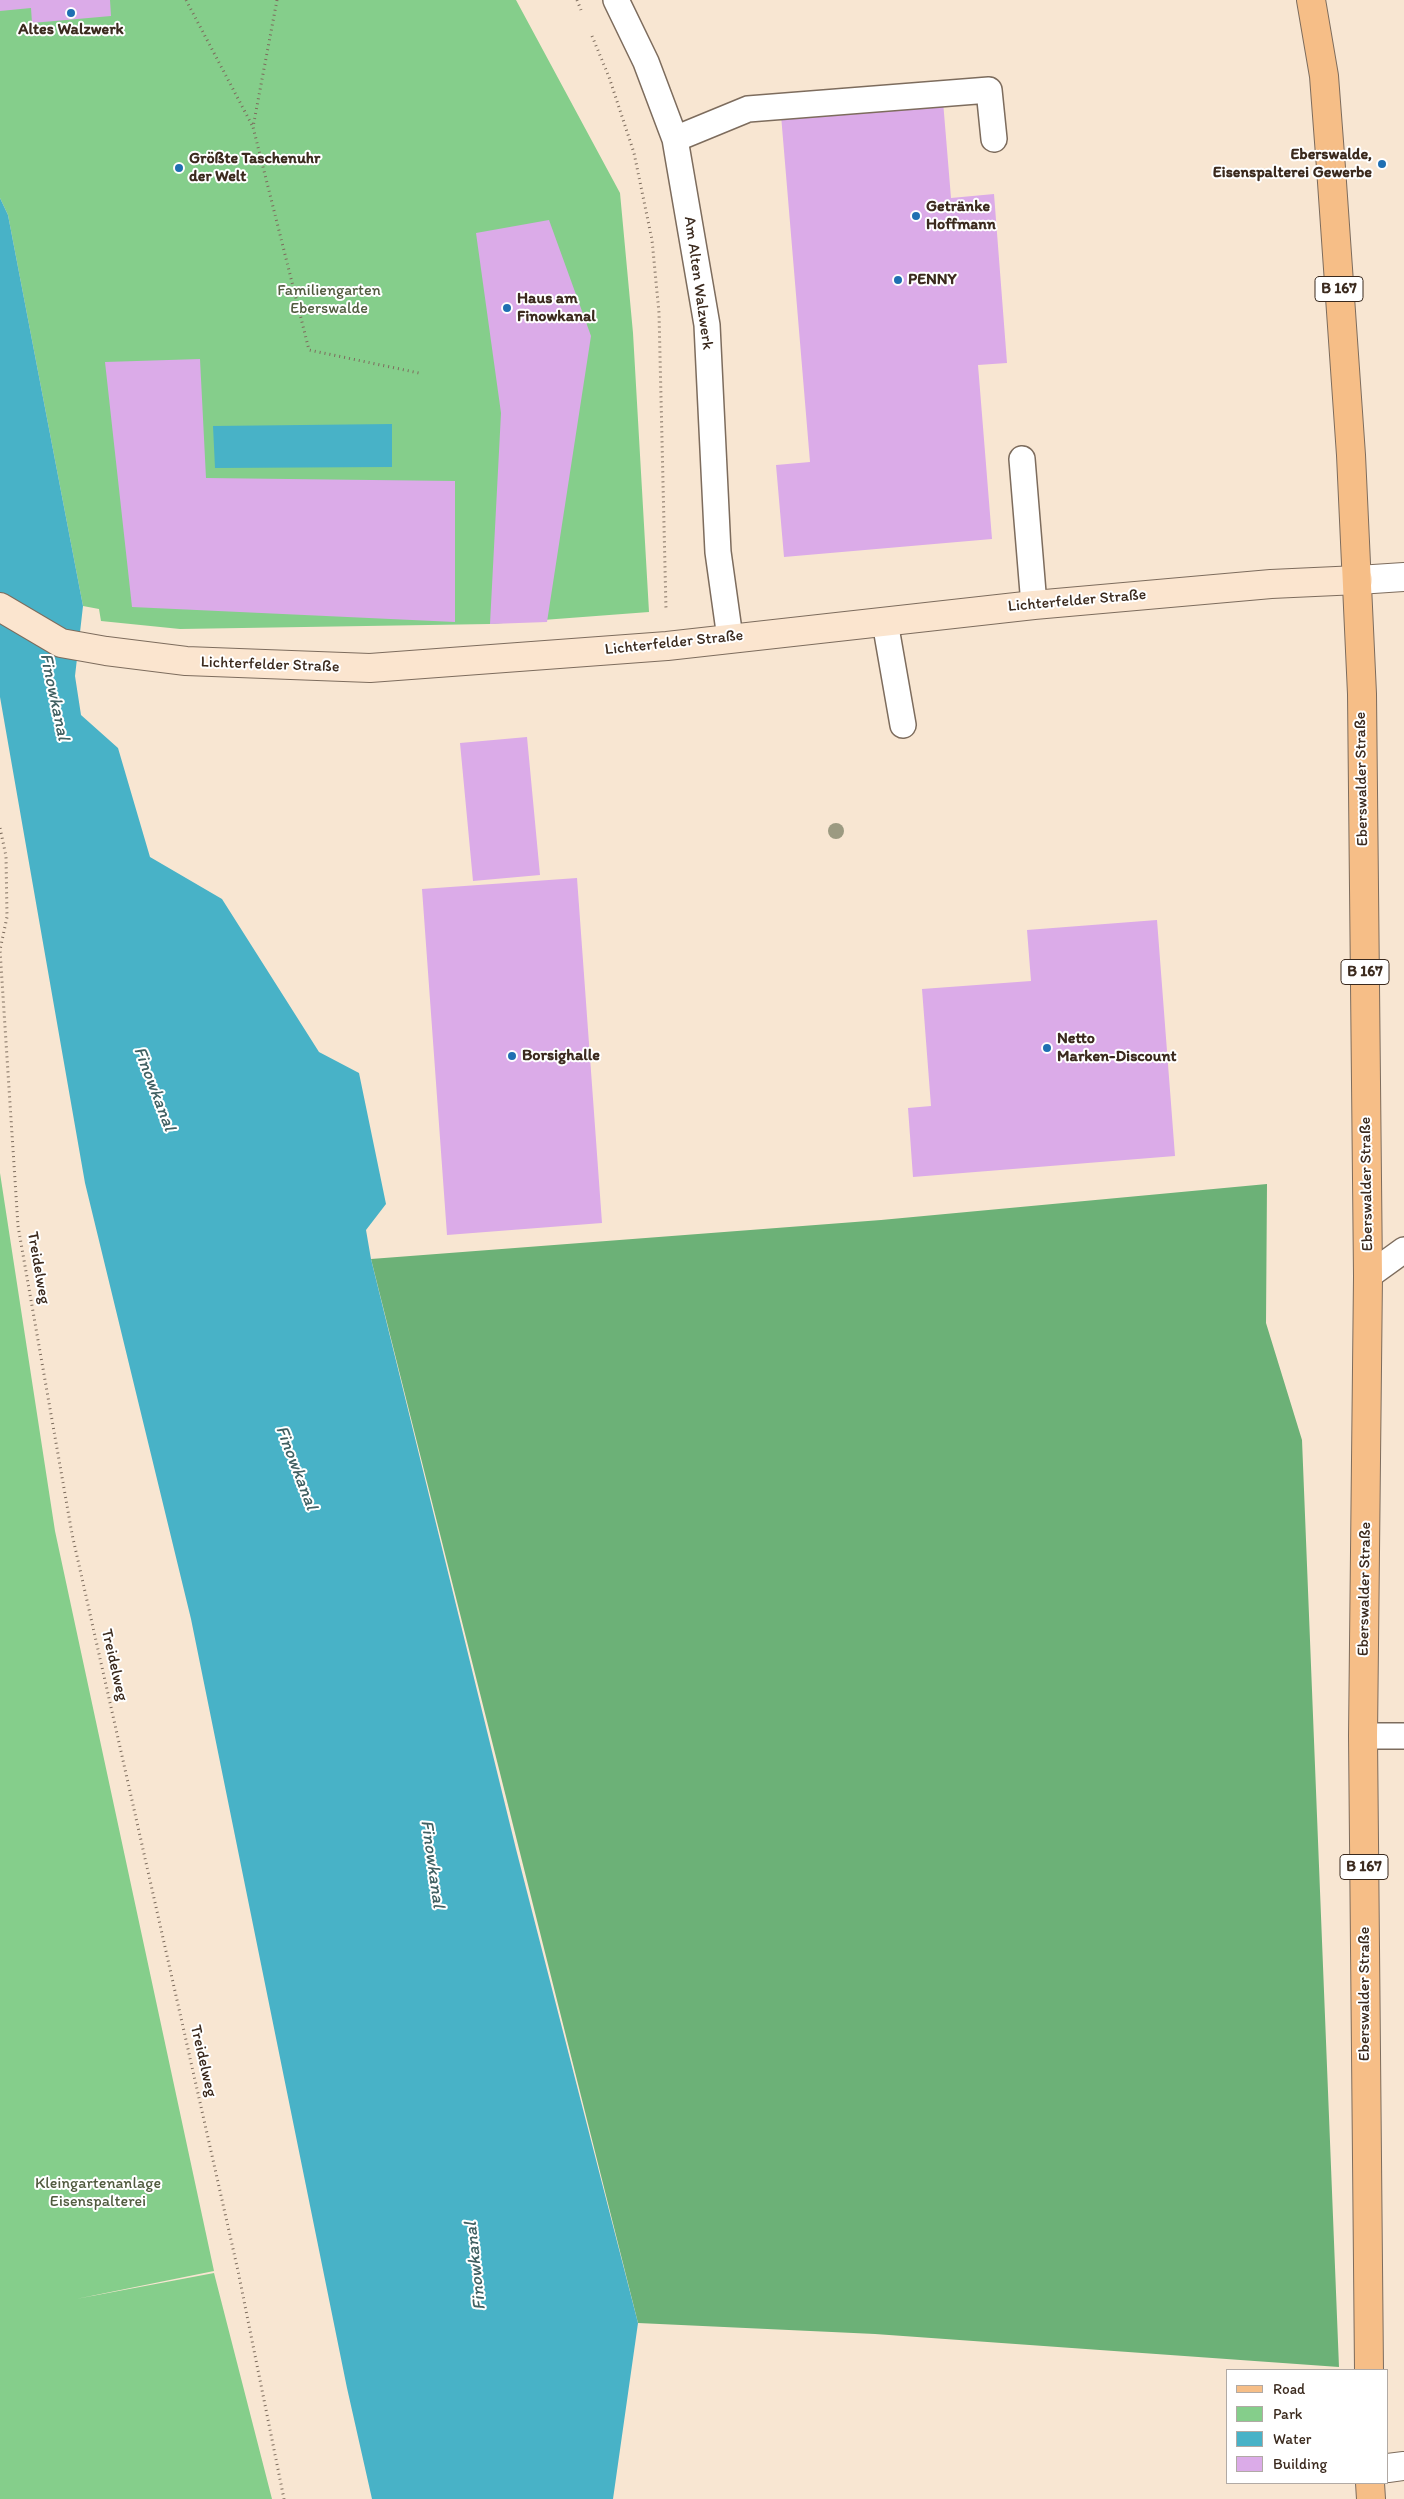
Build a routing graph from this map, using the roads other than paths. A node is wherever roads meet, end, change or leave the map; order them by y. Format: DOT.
graph roads {
  1 [pos="616,0"];
  2 [pos="1311,0"];
  3 [pos="675,139"];
  4 [pos="994,139"];
  5 [pos="1022,459"];
  6 [pos="1404,577"];
  7 [pos="1358,580"];
  8 [pos="1034,604"];
  9 [pos="0,607"];
  10 [pos="885,622"];
  11 [pos="730,638"];
  12 [pos="904,725"];
  13 [pos="1404,1250"];
  14 [pos="1368,1276"];
  15 [pos="1363,1736"];
  16 [pos="1404,1736"];
  17 [pos="1369,2369"];
  18 [pos="1404,2466"];
  19 [pos="1389,2468"];
  20 [pos="1389,2474"];
  21 [pos="1404,2478"];
  22 [pos="1370,2484"];
  23 [pos="1370,2499"];
  1 -- 3 [label="lane, Am Alten Walzwerk"];
  2 -- 7 [label="main road, Eberswalder Straße / B 167"];
  3 -- 4 [label="lane"];
  3 -- 11 [label="lane, Am Alten Walzwerk"];
  5 -- 8 [label="lane"];
  6 -- 7 [label="street"];
  7 -- 8 [label="main road, Lichterfelder Straße"];
  7 -- 14 [label="main road, Eberswalder Straße / B 167"];
  8 -- 10 [label="main road, Lichterfelder Straße"];
  9 -- 11 [label="main road, Lichterfelder Straße"];
  10 -- 11 [label="main road, Lichterfelder Straße"];
  10 -- 12 [label="lane"];
  13 -- 14 [label="lane"];
  14 -- 15 [label="main road, Eberswalder Straße / B 167"];
  15 -- 16 [label="lane"];
  15 -- 17 [label="main road, Eberswalder Straße / B 167"];
  18 -- 19 [label="street"];
  20 -- 21 [label="lane"];
  22 -- 23 [label="main road"];
}
